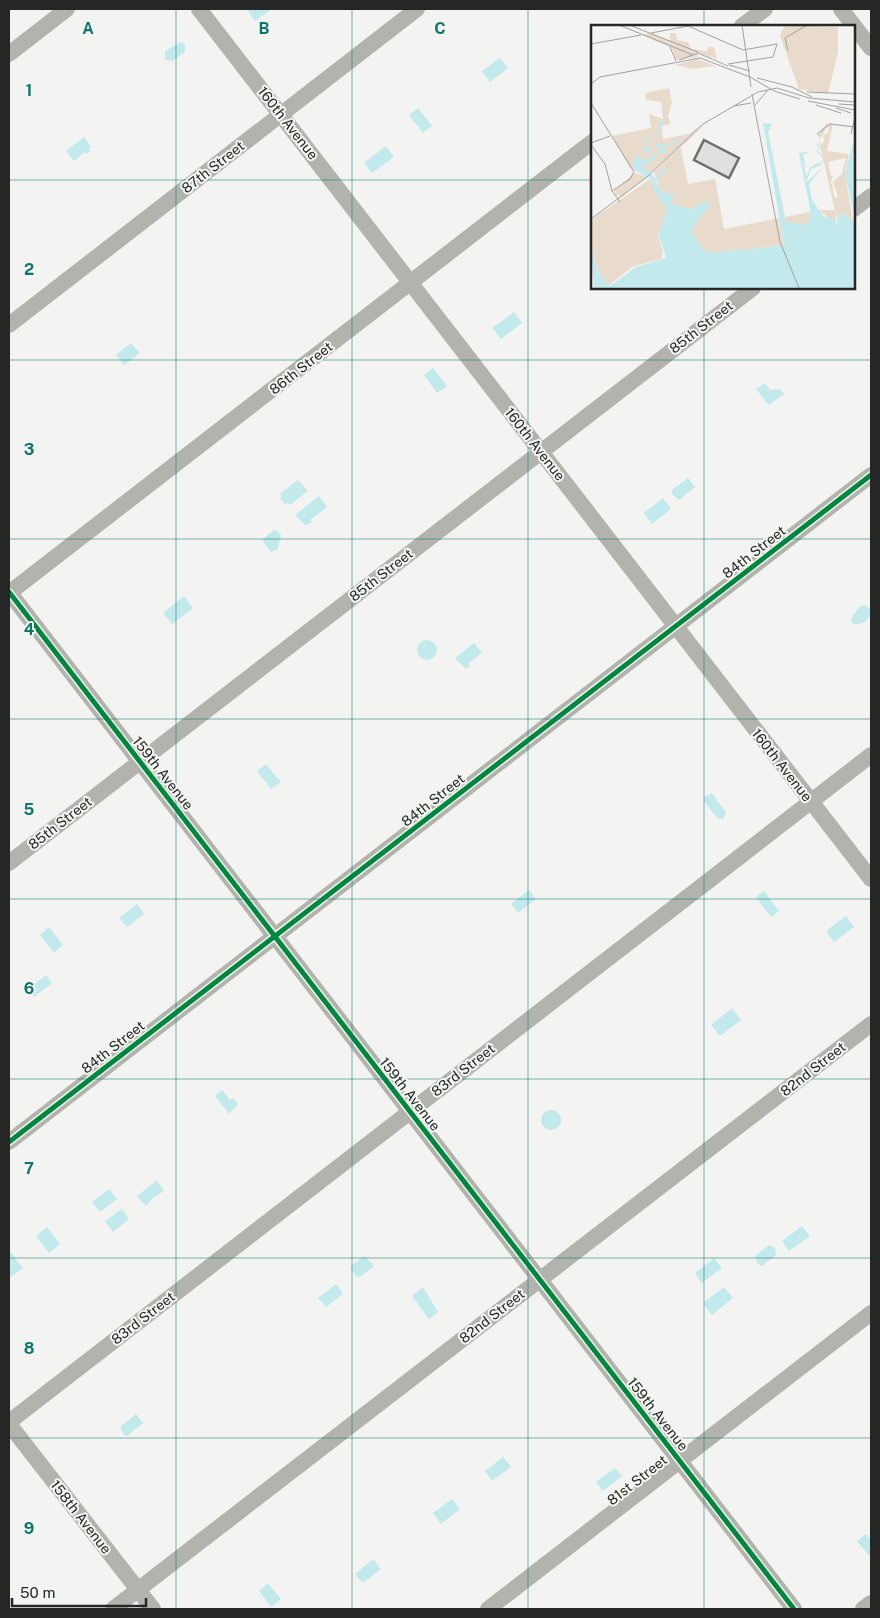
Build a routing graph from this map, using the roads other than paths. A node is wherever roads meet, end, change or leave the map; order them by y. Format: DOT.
graph roads {
  1 [pos="67,9"];
  2 [pos="199,9"];
  3 [pos="417,9"];
  4 [pos="765,9"];
  5 [pos="841,9"];
  6 [pos="743,25"];
  7 [pos="853,25"];
  8 [pos="855,27"];
  9 [pos="871,48"];
  10 [pos="9,54"];
  11 [pos="280,114"];
  12 [pos="591,143"];
  13 [pos="871,196"];
  14 [pos="855,209"];
  15 [pos="411,283"];
  16 [pos="751,289"];
  17 [pos="9,325"];
  18 [pos="541,451"];
  19 [pos="871,475"];
  20 [pos="9,593"];
  21 [pos="676,626"];
  22 [pos="871,755"];
  23 [pos="139,762"];
  24 [pos="811,802"];
  25 [pos="9,863"];
  26 [pos="871,879"];
  27 [pos="274,937"];
  28 [pos="871,1024"];
  29 [pos="409,1111"];
  30 [pos="9,1142"];
  31 [pos="540,1280"];
  32 [pos="871,1313"];
  33 [pos="9,1423"];
  34 [pos="680,1461"];
  35 [pos="138,1590"];
  36 [pos="871,1603"];
  37 [pos="113,1609"];
  38 [pos="153,1609"];
  39 [pos="488,1609"];
  40 [pos="794,1609"];
  41 [pos="863,1609"];
  1 -- 10 [label="street"];
  2 -- 11 [label="street, 160th Avenue"];
  3 -- 11 [label="street, 87th Street"];
  4 -- 6 [label="street"];
  5 -- 7 [label="street"];
  8 -- 9 [label="street"];
  11 -- 15 [label="street, 160th Avenue"];
  11 -- 17 [label="street, 87th Street"];
  12 -- 15 [label="street, 86th Street"];
  13 -- 14 [label="street"];
  15 -- 18 [label="street, 160th Avenue"];
  15 -- 20 [label="street, 86th Street"];
  16 -- 18 [label="street, 85th Street"];
  18 -- 21 [label="street, 160th Avenue"];
  18 -- 23 [label="street, 85th Street"];
  19 -- 21 [label="street, 84th Street"];
  20 -- 23 [label="street, 159th Avenue"];
  21 -- 24 [label="street, 160th Avenue"];
  21 -- 27 [label="street, 84th Street"];
  22 -- 24 [label="street, 83rd Street"];
  23 -- 25 [label="street, 85th Street"];
  23 -- 27 [label="street, 159th Avenue"];
  24 -- 26 [label="street, 160th Avenue"];
  24 -- 29 [label="street, 83rd Street"];
  27 -- 29 [label="street, 159th Avenue"];
  27 -- 30 [label="street, 84th Street"];
  28 -- 31 [label="street, 82nd Street"];
  29 -- 31 [label="street, 159th Avenue"];
  29 -- 33 [label="street, 83rd Street"];
  31 -- 34 [label="street, 159th Avenue"];
  31 -- 35 [label="street, 82nd Street"];
  32 -- 34 [label="street, 81st Street"];
  33 -- 35 [label="street, 158th Avenue"];
  34 -- 39 [label="street, 81st Street"];
  34 -- 40 [label="street, 159th Avenue"];
  35 -- 37 [label="street, 82nd Street"];
  35 -- 38 [label="street, 158th Avenue"];
  36 -- 41 [label="street"];
}
